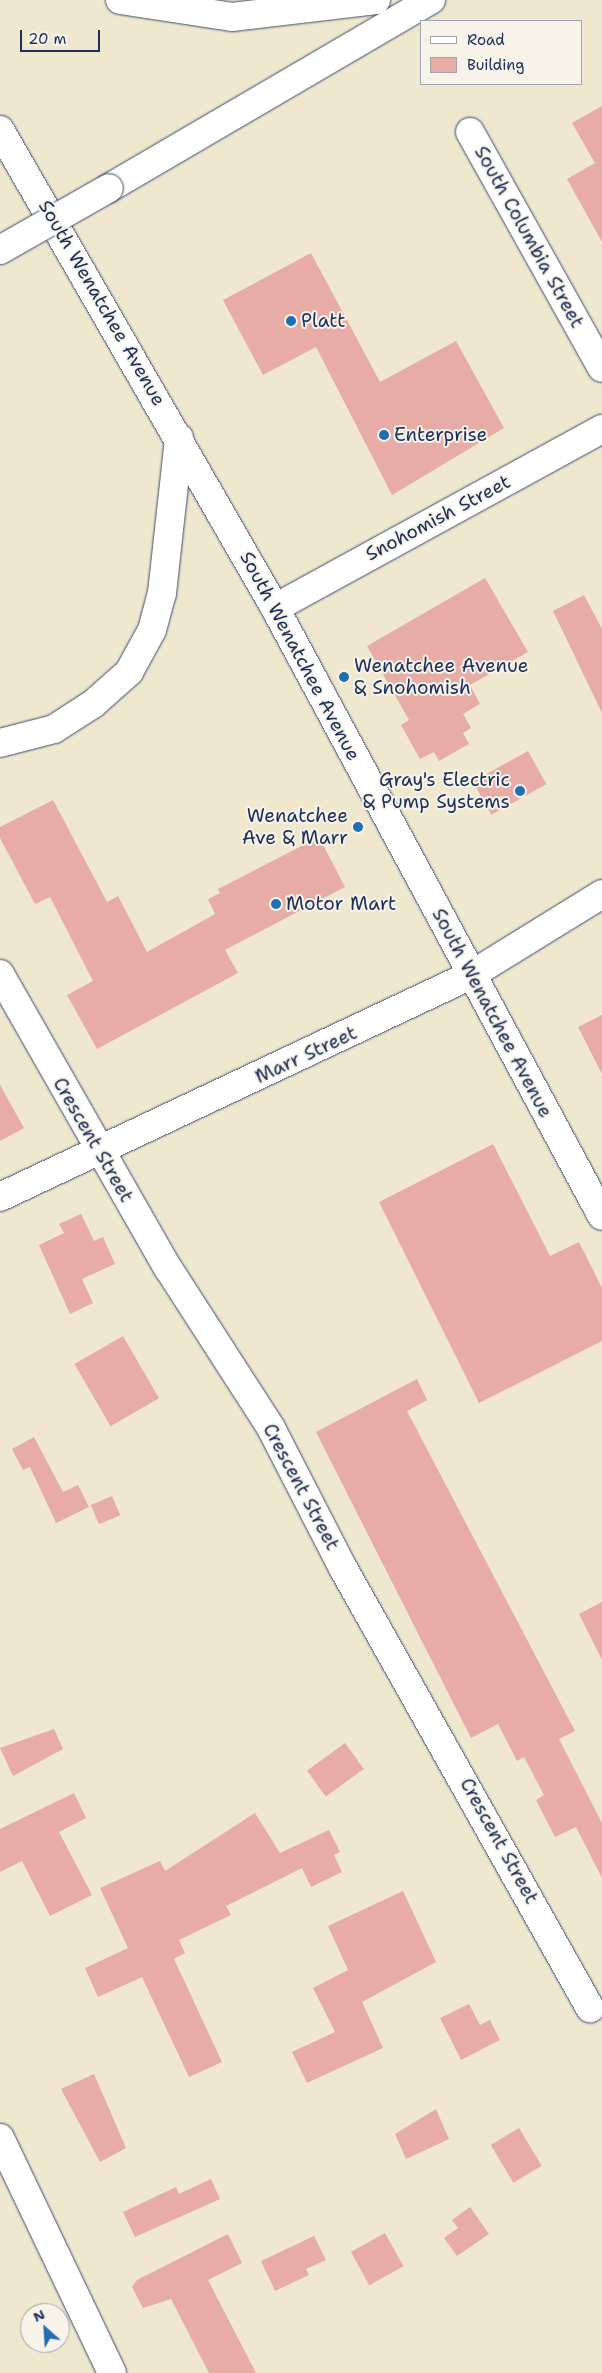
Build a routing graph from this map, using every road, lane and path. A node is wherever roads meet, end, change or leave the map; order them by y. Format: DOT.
graph roads {
  1 [pos="120,0"];
  2 [pos="376,0"];
  3 [pos="431,0"];
  4 [pos="0,130"];
  5 [pos="470,132"];
  6 [pos="0,250"];
  7 [pos="602,368"];
  8 [pos="602,429"];
  9 [pos="179,438"];
  10 [pos="275,608"];
  11 [pos="0,742"];
  12 [pos="602,894"];
  13 [pos="0,974"];
  14 [pos="471,976"];
  15 [pos="99,1152"];
  16 [pos="0,1197"];
  17 [pos="602,1216"];
  18 [pos="590,2008"];
  19 [pos="0,2138"];
  20 [pos="112,2373"];
  1 -- 2 [label="main road"];
  3 -- 6 [label="main road, bridge"];
  4 -- 9 [label="main road, South Wenatchee Avenue"];
  5 -- 7 [label="main road, South Columbia Street"];
  8 -- 10 [label="main road, Snohomish Street"];
  9 -- 10 [label="main road, South Wenatchee Avenue"];
  9 -- 11 [label="main road"];
  10 -- 14 [label="main road, South Wenatchee Avenue"];
  12 -- 14 [label="main road, Marr Street"];
  13 -- 15 [label="main road, Crescent Street"];
  14 -- 15 [label="main road, Marr Street"];
  14 -- 17 [label="main road, South Wenatchee Avenue"];
  15 -- 16 [label="main road, Marr Street"];
  15 -- 18 [label="main road, Crescent Street"];
  19 -- 20 [label="main road"];
}
